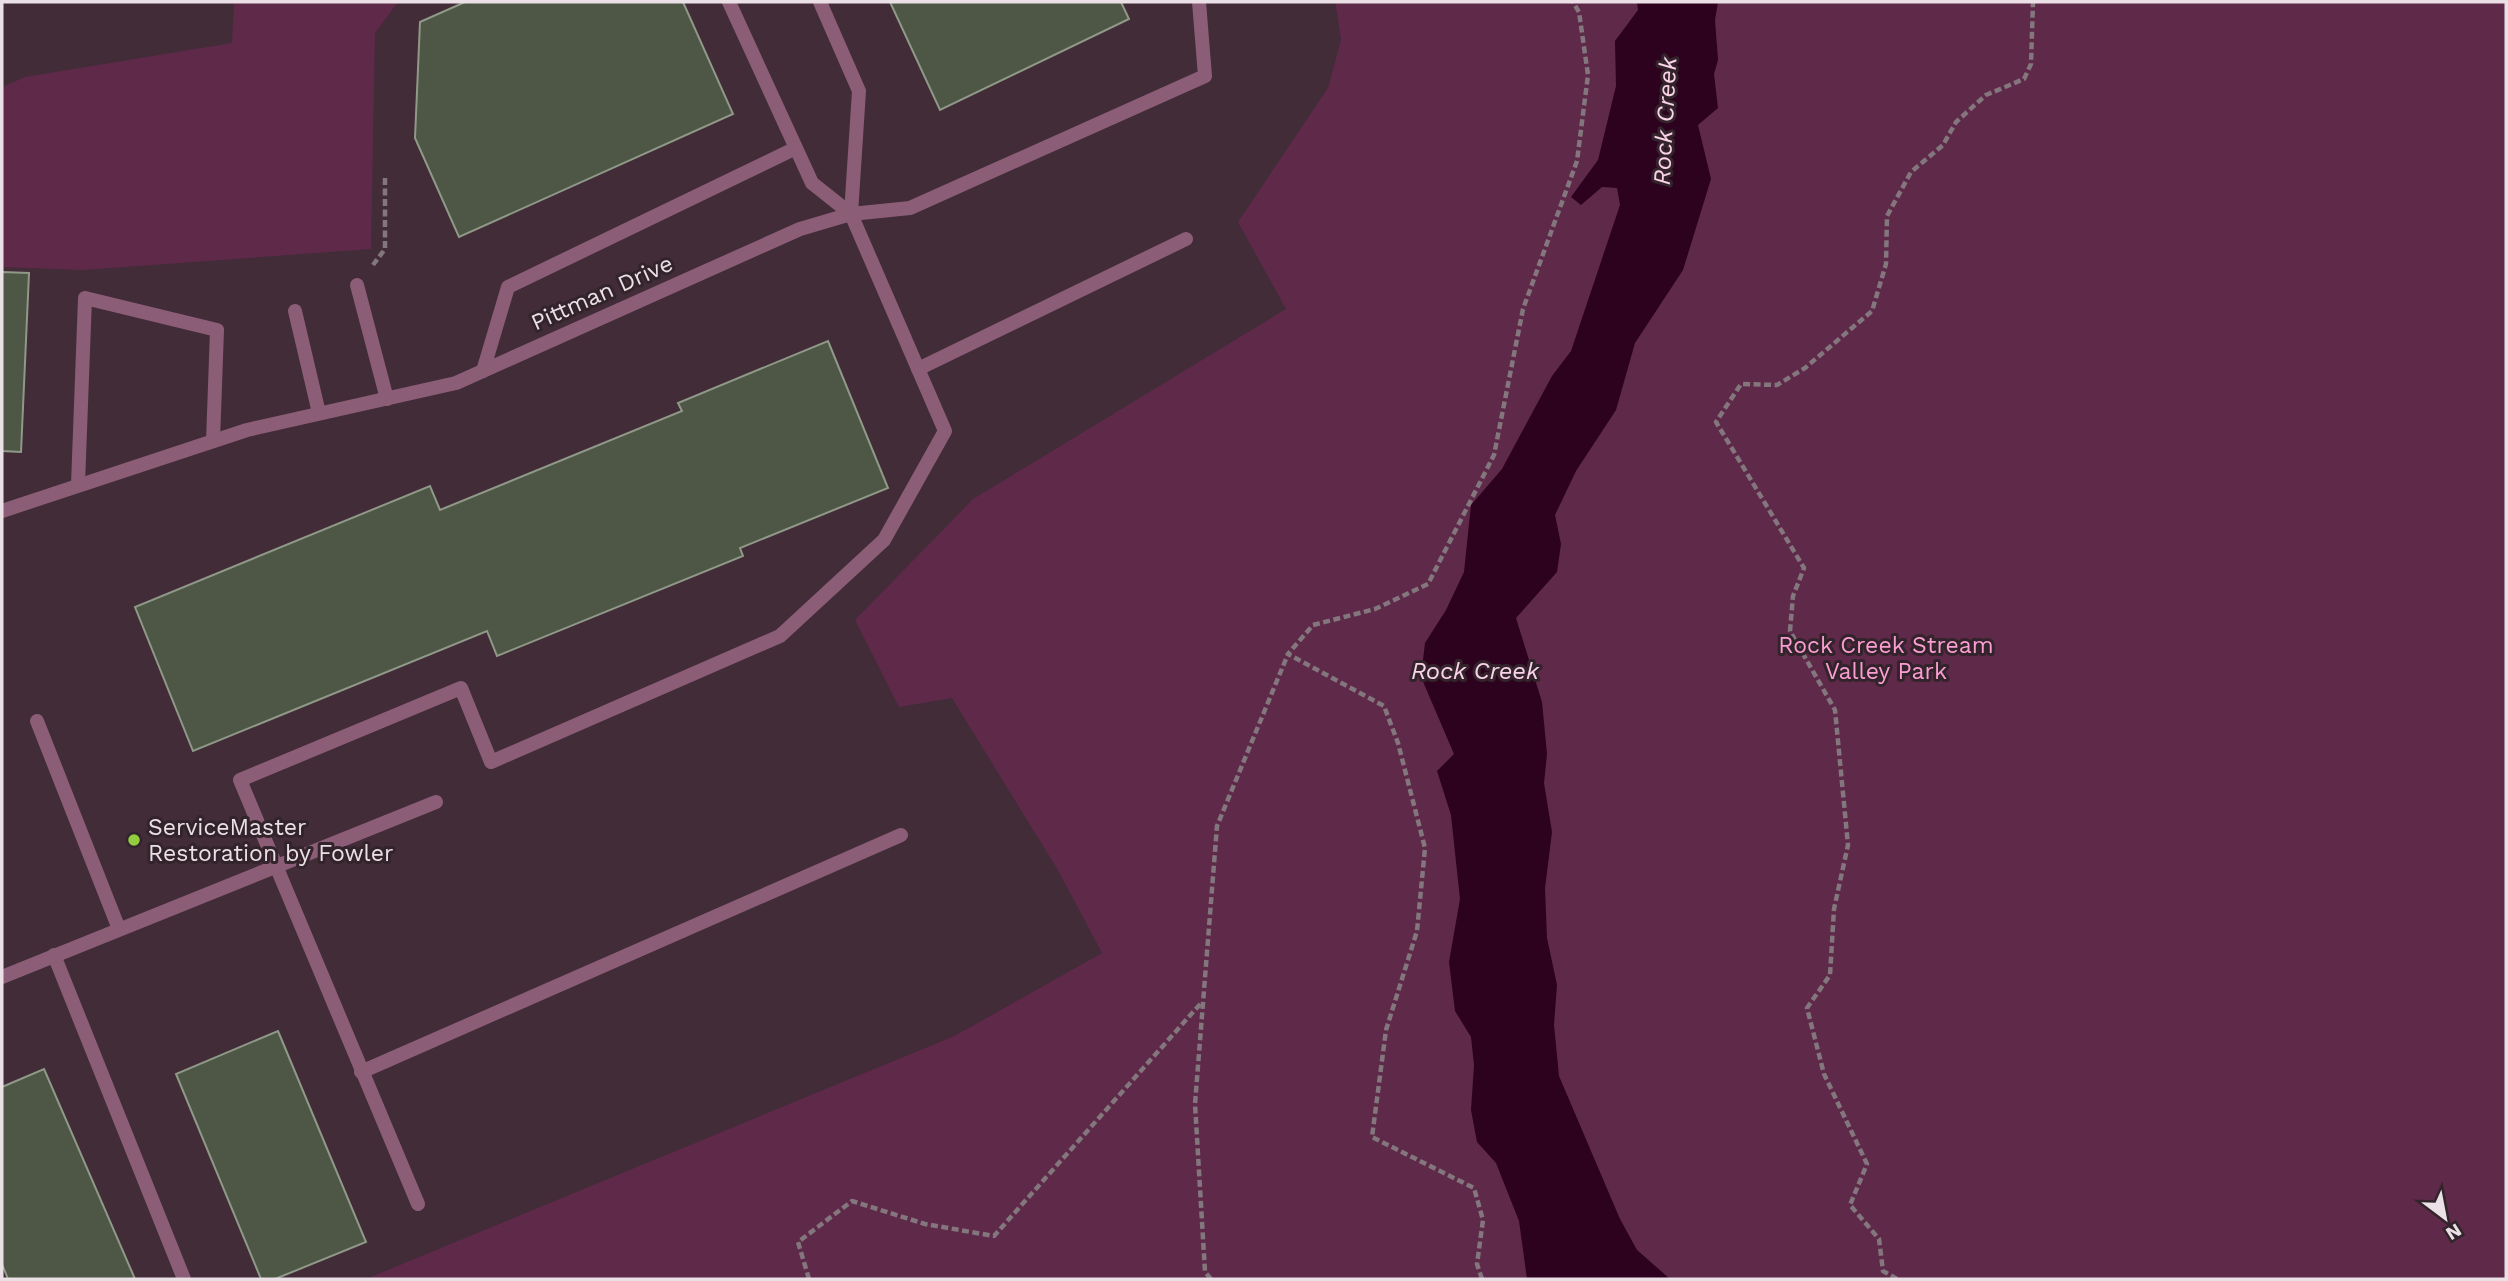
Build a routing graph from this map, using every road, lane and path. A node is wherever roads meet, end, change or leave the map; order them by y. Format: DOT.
graph roads {
  1 [pos="729,2"];
  2 [pos="820,2"];
  3 [pos="1199,2"];
  4 [pos="1573,2"];
  5 [pos="2033,2"];
  6 [pos="796,148"];
  7 [pos="385,175"];
  8 [pos="851,214"];
  9 [pos="1186,239"];
  10 [pos="357,285"];
  11 [pos="295,312"];
  12 [pos="918,369"];
  13 [pos="483,371"];
  14 [pos="387,399"];
  15 [pos="319,413"];
  16 [pos="213,441"];
  17 [pos="78,484"];
  18 [pos="2,511"];
  19 [pos="1288,654"];
  20 [pos="37,721"];
  21 [pos="436,802"];
  22 [pos="901,835"];
  23 [pos="274,865"];
  24 [pos="119,929"];
  25 [pos="54,955"];
  26 [pos="2,977"];
  27 [pos="1203,1001"];
  28 [pos="361,1072"];
  29 [pos="418,1204"];
  30 [pos="184,1279"];
  31 [pos="809,1279"];
  32 [pos="1211,1279"];
  33 [pos="1482,1279"];
  34 [pos="1897,1279"];
  1 -- 6 [label="street"];
  2 -- 8 [label="street"];
  3 -- 8 [label="street, Pittman Drive"];
  4 -- 19 [label="path"];
  5 -- 34 [label="path"];
  6 -- 8 [label="street"];
  6 -- 13 [label="street"];
  7 -- 10 [label="path"];
  8 -- 12 [label="street"];
  8 -- 13 [label="street, Pittman Drive"];
  9 -- 12 [label="street"];
  10 -- 14 [label="street"];
  11 -- 15 [label="street"];
  12 -- 23 [label="street"];
  13 -- 14 [label="street, Pittman Drive"];
  14 -- 15 [label="street, Pittman Drive"];
  15 -- 16 [label="street, Pittman Drive"];
  16 -- 17 [label="street, Pittman Drive"];
  16 -- 17 [label="street"];
  17 -- 18 [label="street, Pittman Drive"];
  19 -- 27 [label="path"];
  19 -- 33 [label="path"];
  20 -- 24 [label="street"];
  21 -- 23 [label="street"];
  22 -- 28 [label="street"];
  23 -- 24 [label="street"];
  23 -- 28 [label="street"];
  24 -- 25 [label="street"];
  25 -- 26 [label="street"];
  25 -- 30 [label="street"];
  27 -- 31 [label="path"];
  27 -- 32 [label="path"];
  28 -- 29 [label="street"];
}
